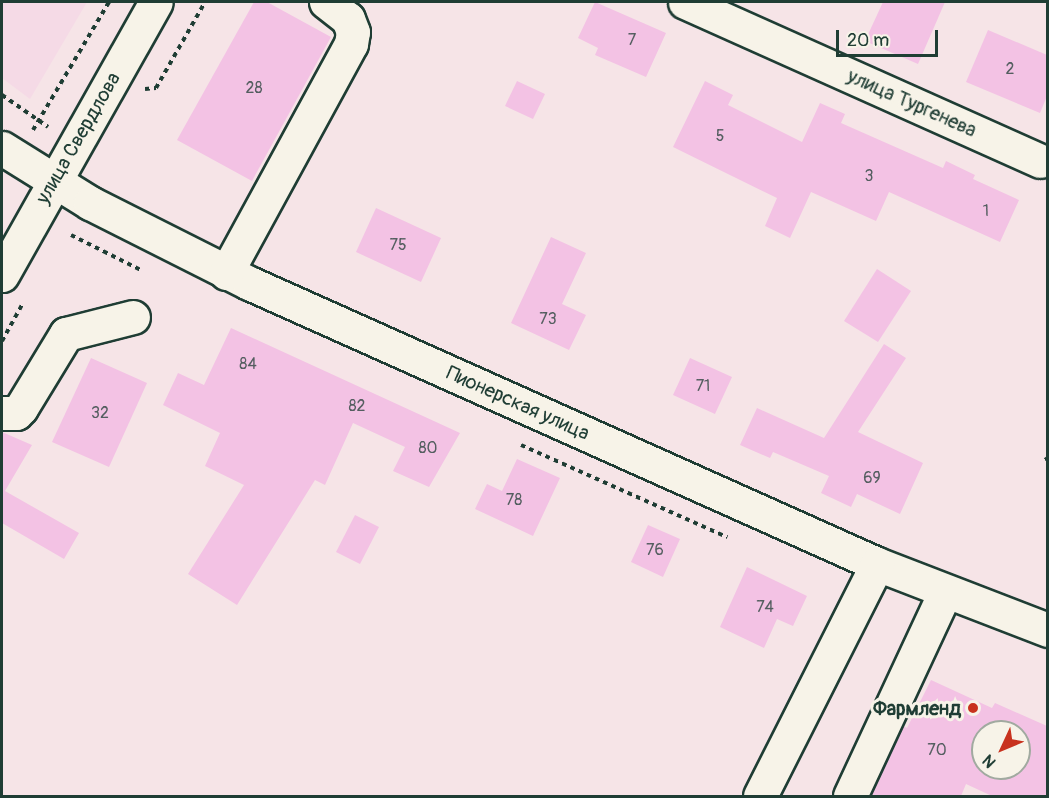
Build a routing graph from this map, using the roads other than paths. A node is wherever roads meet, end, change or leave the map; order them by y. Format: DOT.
graph roads {
  1 [pos="156,2"];
  2 [pos="326,2"];
  3 [pos="685,2"];
  4 [pos="9,154"];
  5 [pos="1040,161"];
  6 [pos="53,182"];
  7 [pos="226,273"];
  8 [pos="2,275"];
  9 [pos="133,317"];
  10 [pos="2,413"];
  11 [pos="877,564"];
  12 [pos="945,592"];
  13 [pos="1047,630"];
  14 [pos="760,796"];
  15 [pos="850,796"];
  1 -- 6 [label="street, улица Свердлова"];
  2 -- 7 [label="street"];
  3 -- 5 [label="street, улица Тургенева"];
  4 -- 6 [label="street, Пионерская улица"];
  6 -- 7 [label="street, Пионерская улица"];
  6 -- 8 [label="street, улица Свердлова"];
  7 -- 11 [label="street, Пионерская улица"];
  9 -- 10 [label="street"];
  11 -- 12 [label="street, Пионерская улица"];
  11 -- 14 [label="street"];
  12 -- 13 [label="street, Пионерская улица"];
  12 -- 15 [label="street"];
}
